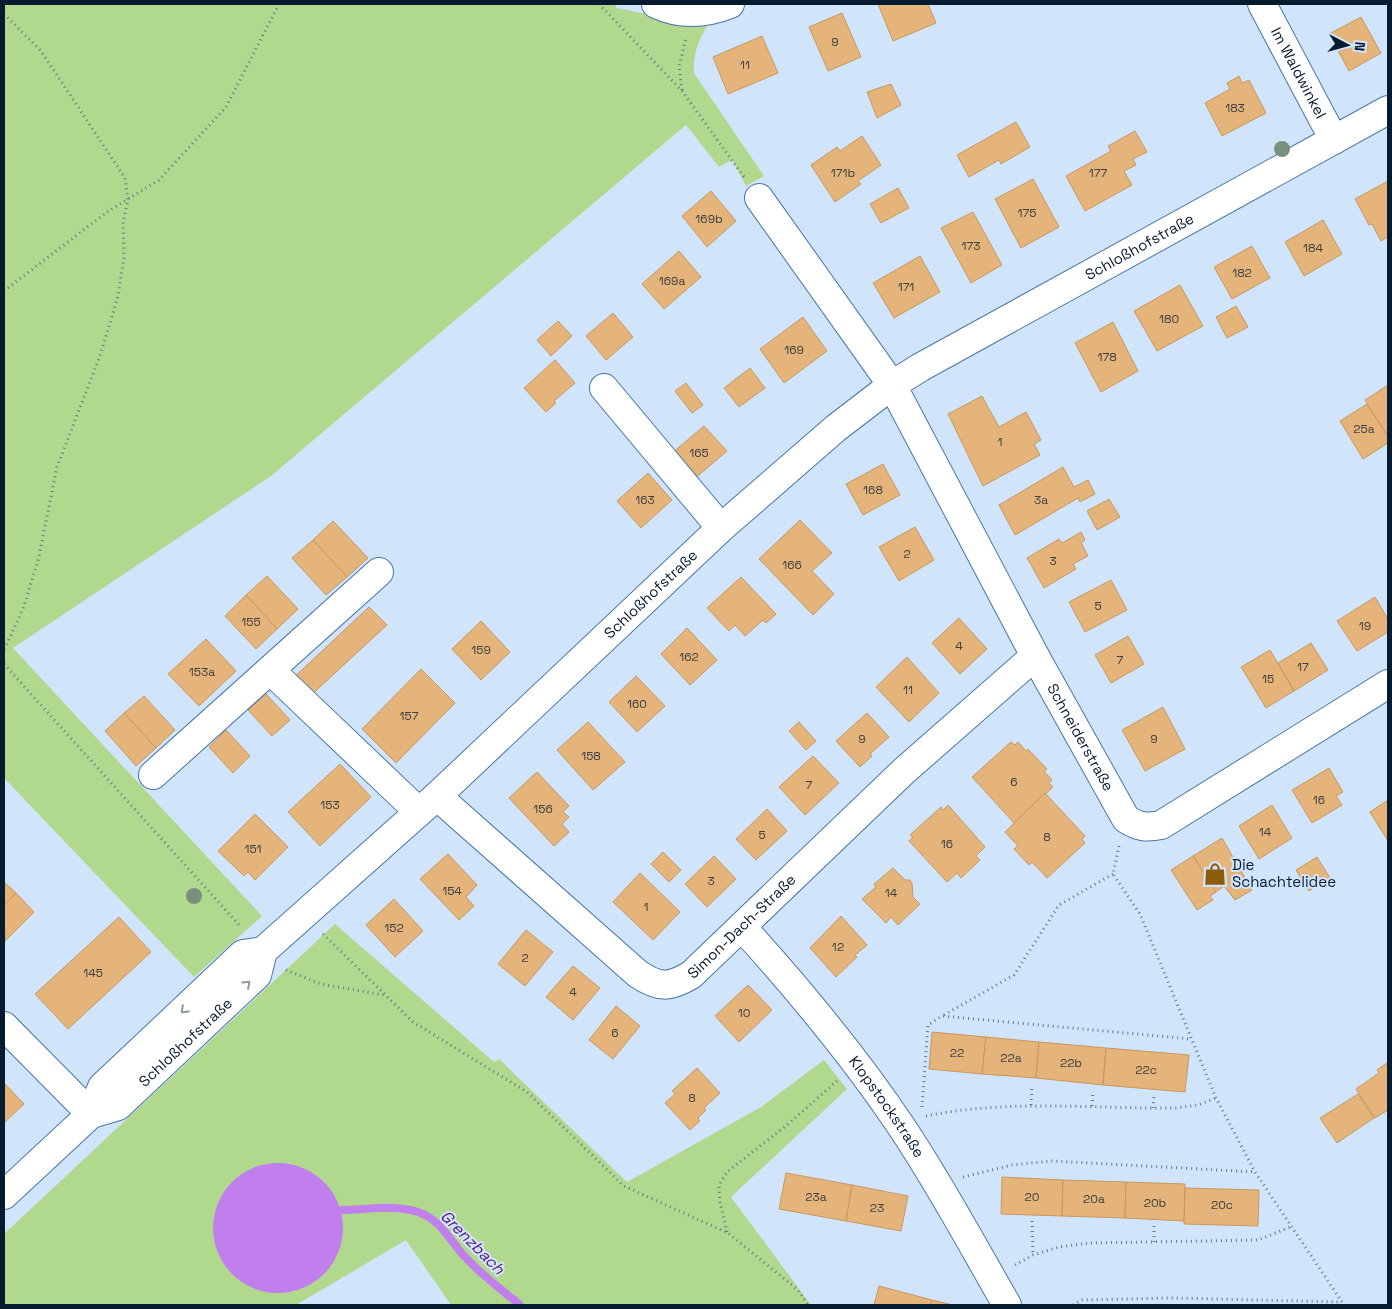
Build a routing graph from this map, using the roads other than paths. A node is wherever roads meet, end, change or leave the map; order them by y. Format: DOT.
graph roads {
  1 [pos="656,4"];
  2 [pos="730,4"];
  3 [pos="1262,4"];
  4 [pos="1388,110"];
  5 [pos="1334,140"];
  6 [pos="760,198"];
  7 [pos="892,386"];
  8 [pos="604,388"];
  9 [pos="721,528"];
  10 [pos="379,572"];
  11 [pos="1035,656"];
  12 [pos="270,670"];
  13 [pos="1388,684"];
  14 [pos="153,775"];
  15 [pos="428,804"];
  16 [pos="742,927"];
  17 [pos="4,1026"];
  18 [pos="91,1114"];
  19 [pos="4,1195"];
  20 [pos="1008,1305"];
  1 -- 2 [label="street"];
  3 -- 5 [label="street, Im Waldwinkel"];
  4 -- 5 [label="street, Schloßhofstraße"];
  5 -- 7 [label="street, Schloßhofstraße"];
  6 -- 7 [label="street"];
  7 -- 9 [label="street, Schloßhofstraße"];
  7 -- 11 [label="street, Schneiderstraße"];
  8 -- 9 [label="street"];
  9 -- 15 [label="street, Schloßhofstraße"];
  10 -- 12 [label="street"];
  11 -- 13 [label="street, Schneiderstraße"];
  11 -- 16 [label="street, Simon-Dach-Straße"];
  12 -- 14 [label="street"];
  12 -- 15 [label="street"];
  15 -- 16 [label="street, Simon-Dach-Straße"];
  15 -- 18 [label="street, Schloßhofstraße"];
  16 -- 20 [label="street, Klopstockstraße"];
  17 -- 18 [label="street"];
  18 -- 19 [label="street, Schloßhofstraße"];
}
